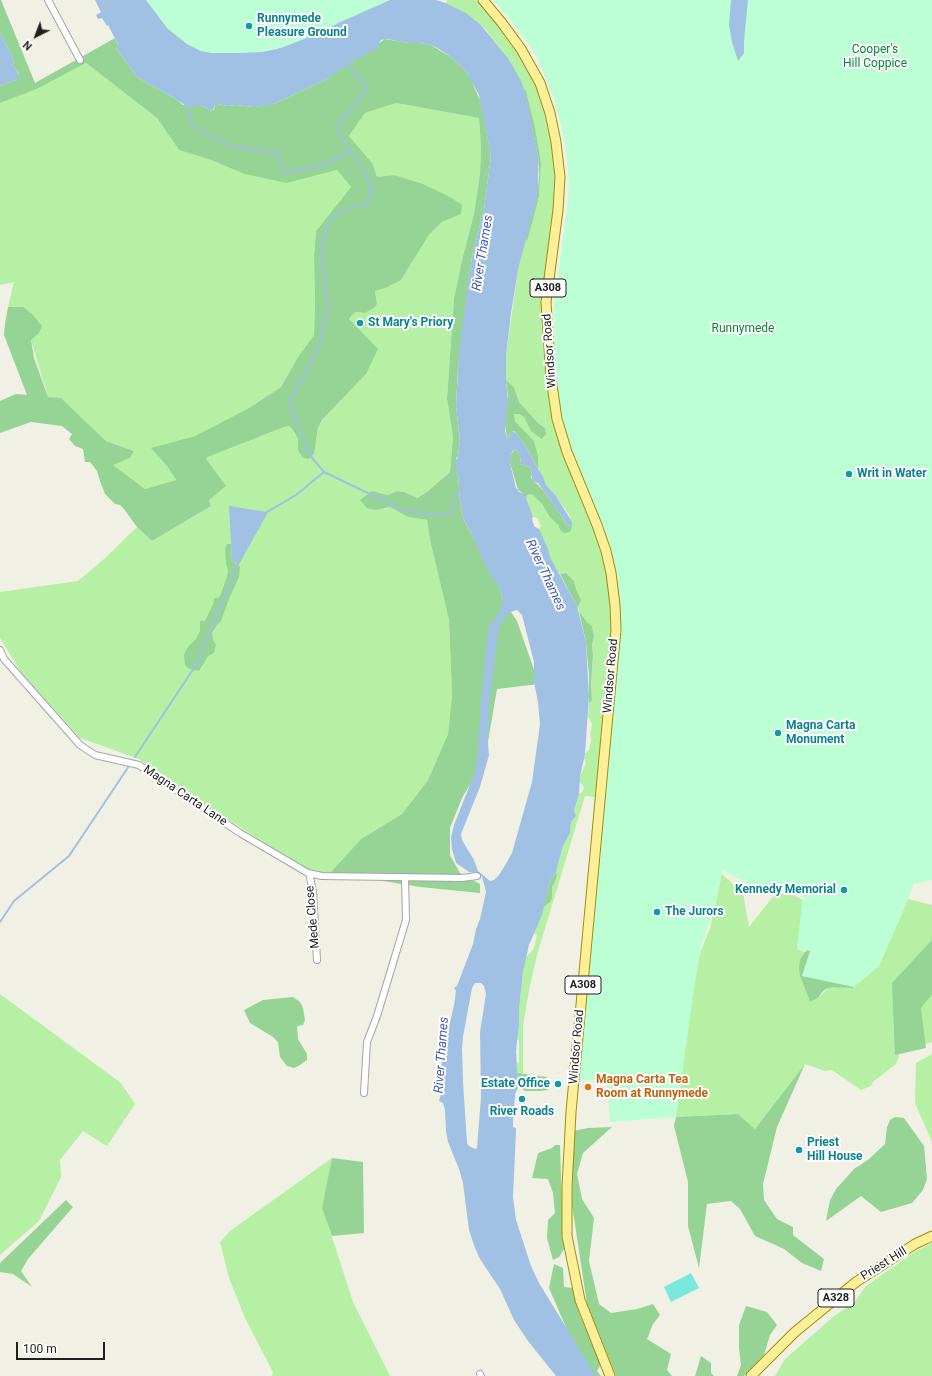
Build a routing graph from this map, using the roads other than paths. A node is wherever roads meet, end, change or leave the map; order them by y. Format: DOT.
graph roads {
  1 [pos="48,0"];
  2 [pos="483,0"];
  3 [pos="80,60"];
  4 [pos="0,650"];
  5 [pos="309,873"];
  6 [pos="477,876"];
  7 [pos="405,877"];
  8 [pos="317,960"];
  9 [pos="364,1093"];
  10 [pos="932,1236"];
  11 [pos="610,1376"];
  12 [pos="751,1376"];
  1 -- 3 [label="street"];
  2 -- 11 [label="main road, Windsor Road / A308"];
  4 -- 5 [label="street, Magna Carta Lane"];
  5 -- 7 [label="street, Magna Carta Lane"];
  5 -- 8 [label="street, Mede Close"];
  6 -- 7 [label="street, Magna Carta Lane"];
  7 -- 9 [label="street"];
  10 -- 12 [label="main road, Priest Hill / A328"];
}
